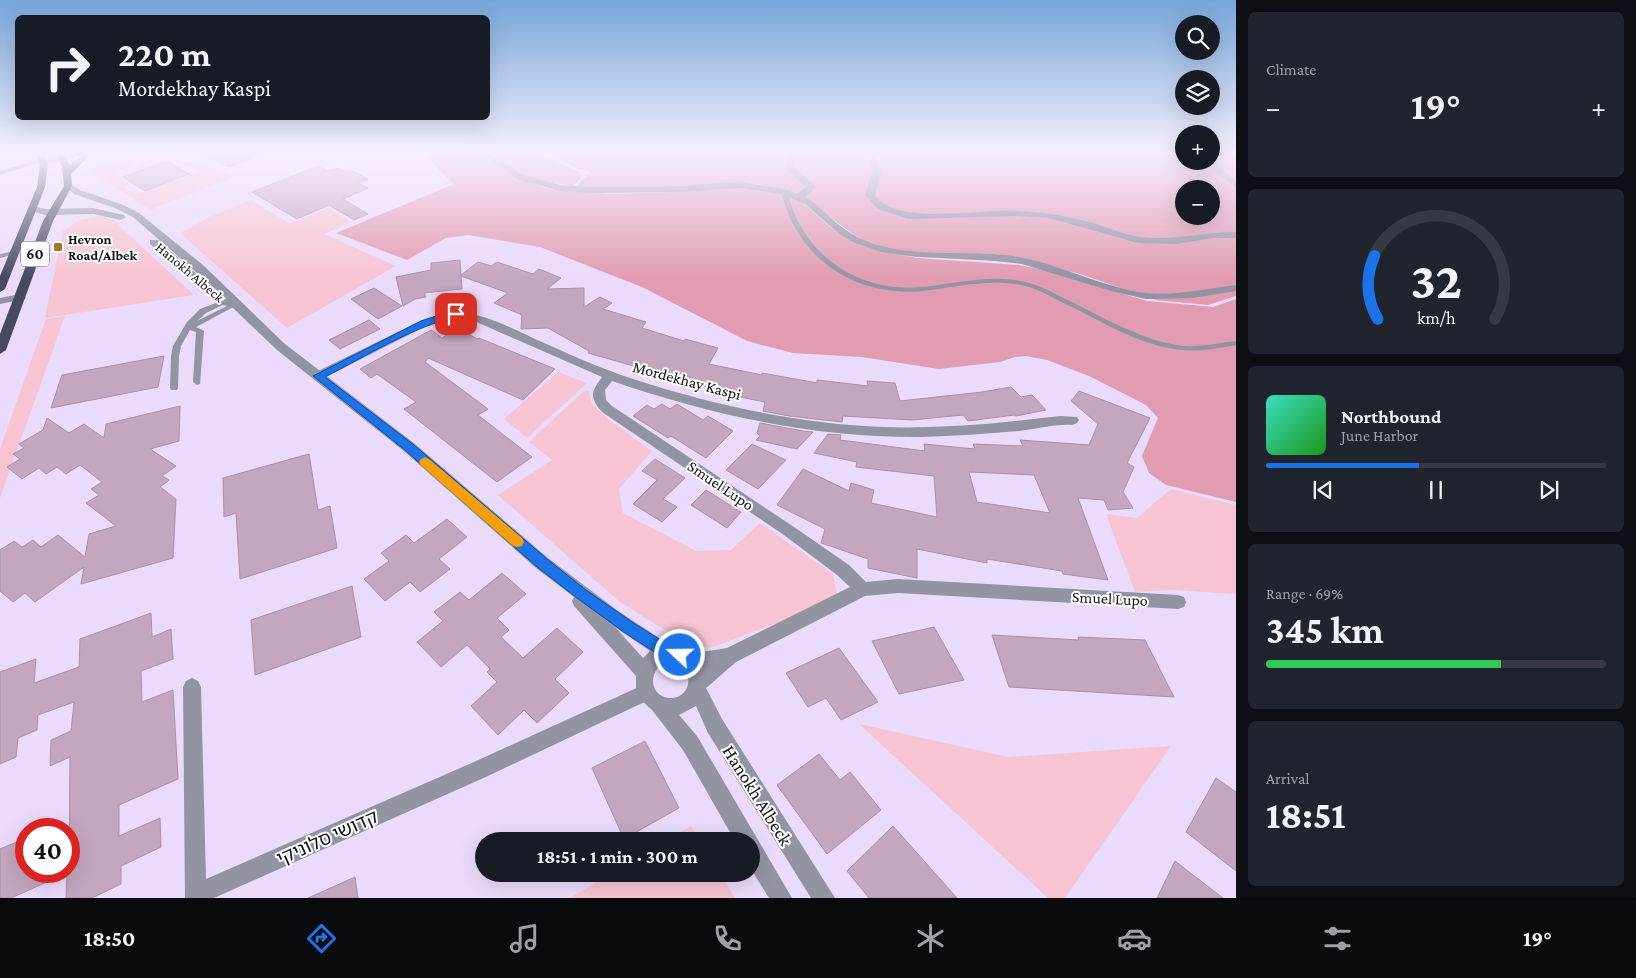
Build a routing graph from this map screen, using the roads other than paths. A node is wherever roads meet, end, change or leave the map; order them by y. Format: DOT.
graph roads {
  1 [pos="39,195"];
  2 [pos="63,195"];
  3 [pos="86,195"];
  4 [pos="785,195"];
  5 [pos="791,195"];
  6 [pos="802,195"];
  7 [pos="870,195"];
  8 [pos="798,198"];
  9 [pos="34,209"];
  10 [pos="54,212"];
  11 [pos="1236,235"];
  12 [pos="14,253"];
  13 [pos="0,256"];
  14 [pos="1236,288"];
  15 [pos="0,289"];
  16 [pos="21,297"];
  17 [pos="0,300"];
  18 [pos="231,302"];
  19 [pos="190,327"];
  20 [pos="1236,343"];
  21 [pos="0,350"];
  22 [pos="318,376"];
  23 [pos="609,376"];
  24 [pos="197,382"];
  25 [pos="174,388"];
  26 [pos="1072,420"];
  27 [pos="542,563"];
  28 [pos="863,589"];
  29 [pos="1178,602"];
  30 [pos="669,654"];
  31 [pos="730,656"];
  32 [pos="689,661"];
  33 [pos="698,686"];
  34 [pos="192,687"];
  35 [pos="650,689"];
  36 [pos="742,832"];
  37 [pos="760,863"];
  38 [pos="781,898"];
  39 [pos="824,898"];
  1 -- 9 [label="highway, 60"];
  2 -- 10 [label="highway, 60"];
  3 -- 18 [label="street, Hanokh Albeck"];
  4 -- 20 [label="lane"];
  5 -- 8 [label="street"];
  6 -- 8 [label="street"];
  7 -- 11 [label="street"];
  8 -- 14 [label="street"];
  9 -- 10 [label="street, Hanokh Albeck"];
  9 -- 12 [label="highway, 60"];
  10 -- 16 [label="highway, 60"];
  10 -- 18 [label="street, Hanokh Albeck"];
  12 -- 13 [label="lane"];
  12 -- 15 [label="highway, 60"];
  16 -- 17 [label="street"];
  16 -- 21 [label="highway, 60"];
  18 -- 19 [label="lane"];
  18 -- 19 [label="lane"];
  18 -- 22 [label="street, Hanokh Albeck"];
  19 -- 24 [label="lane"];
  19 -- 25 [label="lane"];
  22 -- 23 [label="street, Mordekhay Kaspi"];
  22 -- 27 [label="street, Hanokh Albeck"];
  23 -- 26 [label="street, Mordekhay Kaspi"];
  23 -- 28 [label="street, Smuel Lupo"];
  27 -- 30 [label="street, Hanokh Albeck"];
  27 -- 35 [label="street, Hanokh Albeck"];
  28 -- 29 [label="street, Smuel Lupo"];
  28 -- 31 [label="street, Smuel Lupo"];
  30 -- 32 [label="street"];
  30 -- 35 [label="street"];
  31 -- 32 [label="street, Smuel Lupo"];
  31 -- 33 [label="street, Smuel Lupo"];
  32 -- 33 [label="street"];
  33 -- 35 [label="street"];
  33 -- 39 [label="street, Hanokh Albeck"];
  34 -- 35 [label="street, קדושי סלוניקי"];
  35 -- 36 [label="street, Hanokh Albeck"];
  37 -- 38 [label="street, Hanokh Albeck"];
}
